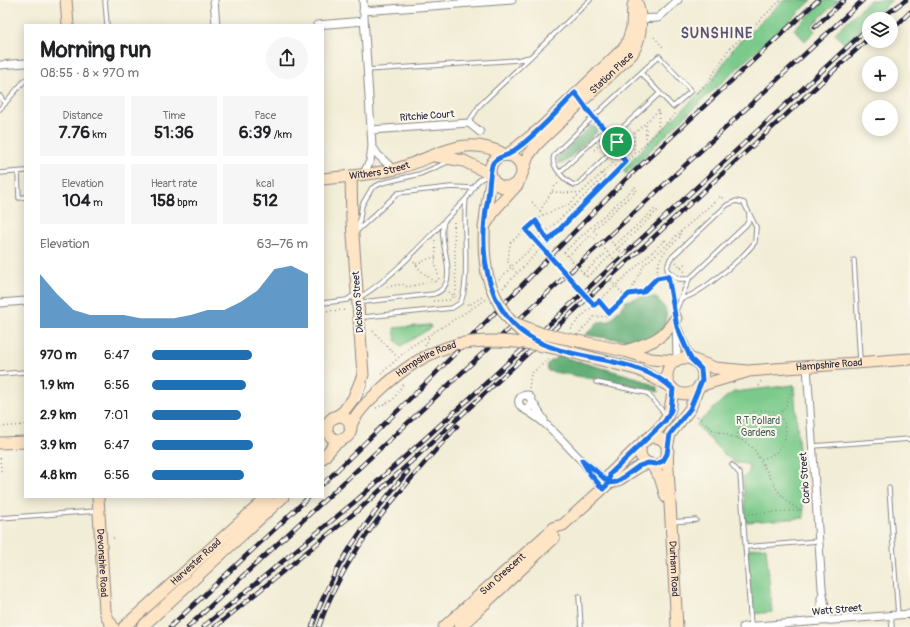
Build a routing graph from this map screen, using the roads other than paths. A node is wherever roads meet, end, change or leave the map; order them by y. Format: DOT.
graph roads {
  1 [pos="66,0"];
  2 [pos="105,0"];
  3 [pos="214,0"];
  4 [pos="363,0"];
  5 [pos="512,0"];
  6 [pos="590,0"];
  7 [pos="635,0"];
  8 [pos="678,0"];
  9 [pos="363,10"];
  10 [pos="637,20"];
  11 [pos="364,21"];
  12 [pos="68,24"];
  13 [pos="107,24"];
  14 [pos="216,24"];
  15 [pos="324,24"];
  16 [pos="531,57"];
  17 [pos="24,63"];
  18 [pos="0,65"];
  19 [pos="367,70"];
  20 [pos="641,73"];
  21 [pos="24,81"];
  22 [pos="660,93"];
  23 [pos="0,96"];
  24 [pos="578,97"];
  25 [pos="5,104"];
  26 [pos="0,109"];
  27 [pos="593,117"];
  28 [pos="468,123"];
  29 [pos="371,130"];
  30 [pos="605,130"];
  31 [pos="480,132"];
  32 [pos="612,137"];
  33 [pos="372,146"];
  34 [pos="507,155"];
  35 [pos="435,156"];
  36 [pos="456,159"];
  37 [pos="392,170"];
  38 [pos="24,171"];
  39 [pos="18,172"];
  40 [pos="560,172"];
  41 [pos="0,173"];
  42 [pos="363,175"];
  43 [pos="351,176"];
  44 [pos="491,176"];
  45 [pos="521,177"];
  46 [pos="324,179"];
  47 [pos="473,188"];
  48 [pos="24,197"];
  49 [pos="466,199"];
  50 [pos="749,211"];
  51 [pos="444,221"];
  52 [pos="483,230"];
  53 [pos="355,232"];
  54 [pos="854,260"];
  55 [pos="667,268"];
  56 [pos="689,278"];
  57 [pos="360,293"];
  58 [pos="680,300"];
  59 [pos="24,301"];
  60 [pos="324,302"];
  61 [pos="363,302"];
  62 [pos="0,303"];
  63 [pos="364,317"];
  64 [pos="508,318"];
  65 [pos="676,319"];
  66 [pos="550,347"];
  67 [pos="625,351"];
  68 [pos="910,359"];
  69 [pos="693,360"];
  70 [pos="676,361"];
  71 [pos="860,362"];
  72 [pos="807,366"];
  73 [pos="748,371"];
  74 [pos="24,372"];
  75 [pos="0,374"];
  76 [pos="596,382"];
  77 [pos="698,387"];
  78 [pos="672,388"];
  79 [pos="531,398"];
  80 [pos="522,408"];
  81 [pos="668,417"];
  82 [pos="546,422"];
  83 [pos="330,425"];
  84 [pos="350,427"];
  85 [pos="910,439"];
  86 [pos="341,440"];
  87 [pos="646,440"];
  88 [pos="24,442"];
  89 [pos="324,443"];
  90 [pos="0,444"];
  91 [pos="813,446"];
  92 [pos="667,449"];
  93 [pos="324,457"];
  94 [pos="649,464"];
  95 [pos="732,465"];
  96 [pos="606,486"];
  97 [pos="889,488"];
  98 [pos="98,498"];
  99 [pos="267,498"];
  100 [pos="282,498"];
  101 [pos="99,511"];
  102 [pos="671,516"];
  103 [pos="0,518"];
  104 [pos="696,520"];
  105 [pos="819,541"];
  106 [pos="746,547"];
  107 [pos="579,596"];
  108 [pos="910,614"];
  109 [pos="894,615"];
  110 [pos="824,621"];
  111 [pos="454,625"];
  112 [pos="751,626"];
  113 [pos="113,627"];
  114 [pos="124,627"];
  115 [pos="142,627"];
  116 [pos="581,627"];
  117 [pos="677,627"];
  118 [pos="743,627"];
  119 [pos="892,627"];
  1 -- 12 [label="street"];
  2 -- 13 [label="lane"];
  3 -- 14 [label="street"];
  4 -- 9 [label="street"];
  5 -- 9 [label="street"];
  6 -- 16 [label="lane"];
  7 -- 10 [label="street"];
  8 -- 10 [label="street"];
  9 -- 11 [label="street"];
  10 -- 24 [label="street, Station Place"];
  11 -- 15 [label="street"];
  11 -- 19 [label="street"];
  16 -- 19 [label="lane"];
  16 -- 28 [label="lane"];
  17 -- 18 [label="street"];
  19 -- 29 [label="street"];
  20 -- 22 [label="lane"];
  20 -- 22 [label="lane"];
  20 -- 27 [label="lane"];
  21 -- 25 [label="lane"];
  22 -- 32 [label="lane"];
  23 -- 25 [label="lane"];
  24 -- 27 [label="lane"];
  24 -- 34 [label="street, Station Place"];
  24 -- 45 [label="street, Station Place"];
  25 -- 26 [label="lane"];
  27 -- 30 [label="lane"];
  27 -- 40 [label="lane"];
  28 -- 29 [label="street, Ritchie Court"];
  28 -- 31 [label="street, Ritchie Court"];
  29 -- 33 [label="street"];
  30 -- 32 [label="lane"];
  30 -- 40 [label="lane"];
  32 -- 40 [label="lane"];
  33 -- 37 [label="street"];
  33 -- 42 [label="street"];
  34 -- 35 [label="street, Withers Street"];
  34 -- 44 [label="street"];
  34 -- 45 [label="street"];
  35 -- 36 [label="street, Withers Street"];
  35 -- 37 [label="street, Withers Street"];
  36 -- 44 [label="street, Withers Street"];
  36 -- 53 [label="lane"];
  37 -- 42 [label="street, Withers Street"];
  38 -- 39 [label="lane"];
  39 -- 41 [label="lane"];
  39 -- 48 [label="lane"];
  42 -- 43 [label="street, Withers Street"];
  43 -- 46 [label="street, Withers Street"];
  43 -- 53 [label="street, Dickson Street"];
  44 -- 45 [label="street"];
  44 -- 47 [label="lane"];
  44 -- 52 [label="street, Hampshire Road"];
  45 -- 52 [label="street"];
  47 -- 49 [label="lane"];
  47 -- 53 [label="lane"];
  49 -- 51 [label="lane"];
  49 -- 63 [label="lane"];
  50 -- 55 [label="lane"];
  50 -- 56 [label="lane"];
  50 -- 58 [label="lane"];
  51 -- 57 [label="lane"];
  51 -- 61 [label="lane"];
  52 -- 64 [label="street, Hampshire Road, bridge"];
  53 -- 57 [label="street, Dickson Street"];
  54 -- 71 [label="lane"];
  55 -- 56 [label="lane"];
  55 -- 65 [label="lane"];
  56 -- 58 [label="lane"];
  57 -- 60 [label="lane"];
  57 -- 61 [label="lane"];
  57 -- 83 [label="street, Dickson Street"];
  58 -- 65 [label="lane"];
  59 -- 62 [label="street"];
  61 -- 63 [label="lane"];
  63 -- 83 [label="lane"];
  64 -- 66 [label="street, Hampshire Road, bridge"];
  64 -- 67 [label="street, bridge"];
  65 -- 67 [label="street"];
  65 -- 69 [label="street"];
  65 -- 70 [label="street"];
  66 -- 78 [label="street, Hampshire Road, bridge"];
  66 -- 84 [label="street, Hampshire Road, bridge"];
  67 -- 70 [label="street"];
  68 -- 71 [label="street, Hampshire Road"];
  69 -- 70 [label="street"];
  69 -- 73 [label="street, Hampshire Road"];
  69 -- 77 [label="street"];
  70 -- 78 [label="street"];
  71 -- 72 [label="street, Hampshire Road"];
  72 -- 73 [label="street, Hampshire Road"];
  72 -- 91 [label="street, Corio Street"];
  73 -- 77 [label="street, Hampshire Road"];
  74 -- 75 [label="lane"];
  76 -- 81 [label="lane"];
  77 -- 78 [label="street"];
  77 -- 92 [label="street"];
  78 -- 81 [label="street, Sun Crescent"];
  79 -- 80 [label="street"];
  79 -- 80 [label="street"];
  79 -- 82 [label="street"];
  80 -- 82 [label="street"];
  81 -- 87 [label="street, Sun Crescent"];
  82 -- 96 [label="street"];
  83 -- 84 [label="street"];
  83 -- 86 [label="street"];
  83 -- 89 [label="street"];
  84 -- 86 [label="street"];
  85 -- 91 [label="lane"];
  86 -- 93 [label="street"];
  87 -- 92 [label="street"];
  87 -- 94 [label="street"];
  87 -- 96 [label="street, Sun Crescent"];
  88 -- 90 [label="street"];
  91 -- 105 [label="street, Corio Street"];
  92 -- 94 [label="street"];
  92 -- 102 [label="street, Durham Road"];
  94 -- 96 [label="street, Sun Crescent"];
  94 -- 102 [label="street, Durham Road"];
  95 -- 106 [label="lane"];
  96 -- 111 [label="street, Sun Crescent"];
  97 -- 109 [label="lane"];
  98 -- 101 [label="street, Devonshire Road"];
  99 -- 114 [label="street, Harvester Road"];
  100 -- 115 [label="street, Harvester Road"];
  101 -- 103 [label="lane"];
  101 -- 113 [label="street, Devonshire Road"];
  102 -- 104 [label="lane"];
  102 -- 117 [label="street, Durham Road"];
  105 -- 106 [label="lane"];
  105 -- 110 [label="street, Corio Street"];
  106 -- 112 [label="lane"];
  107 -- 116 [label="lane"];
  108 -- 109 [label="street, Watt Street"];
  109 -- 110 [label="street, Watt Street"];
  109 -- 119 [label="lane"];
  110 -- 112 [label="street, Watt Street"];
  112 -- 118 [label="street, Watt Street"];
}
